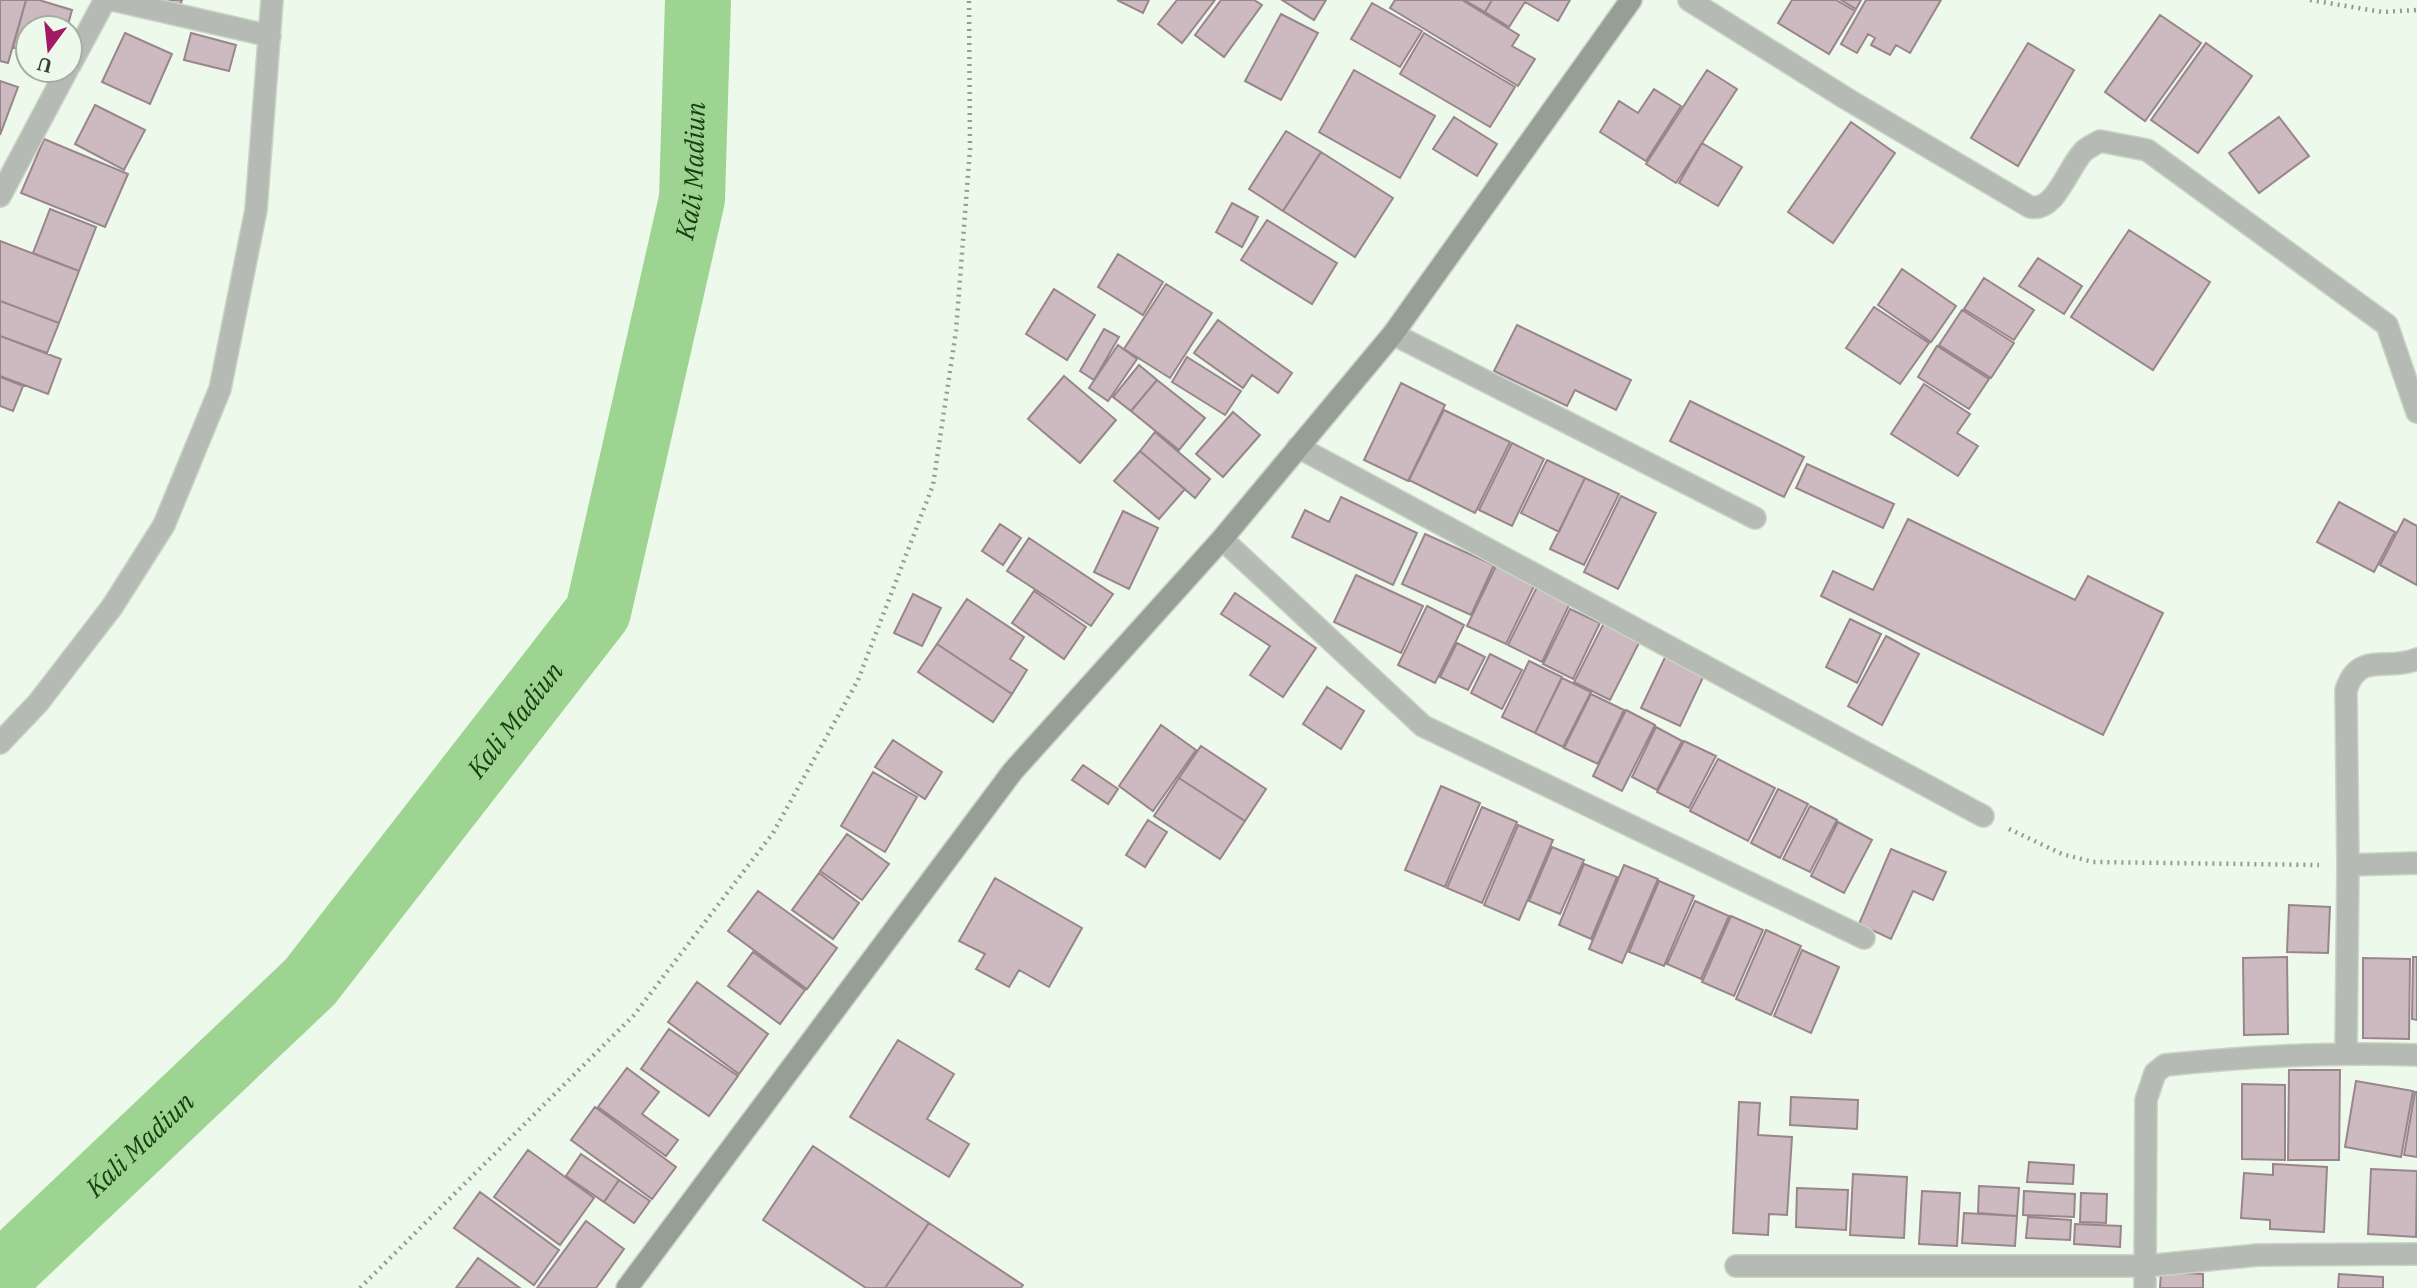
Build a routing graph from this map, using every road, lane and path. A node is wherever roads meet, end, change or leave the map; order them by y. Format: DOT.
graph roads {
  1 [pos="105,0"];
  2 [pos="113,0"];
  3 [pos="272,0"];
  4 [pos="969,0"];
  5 [pos="1631,0"];
  6 [pos="1689,0"];
  7 [pos="2310,0"];
  8 [pos="2417,10"];
  9 [pos="270,36"];
  10 [pos="84,39"];
  11 [pos="60,84"];
  12 [pos="0,196"];
  13 [pos="1393,334"];
  14 [pos="2417,412"];
  15 [pos="1298,447"];
  16 [pos="1755,518"];
  17 [pos="1222,539"];
  18 [pos="2417,659"];
  19 [pos="0,743"];
  20 [pos="1983,816"];
  21 [pos="2417,863"];
  22 [pos="2348,865"];
  23 [pos="1864,939"];
  24 [pos="2346,1052"];
  25 [pos="2417,1055"];
  26 [pos="2417,1254"];
  27 [pos="1736,1266"];
  28 [pos="2146,1266"];
  29 [pos="360,1288"];
  30 [pos="627,1288"];
  31 [pos="2145,1288"];
  1 -- 10 [label="street"];
  2 -- 9 [label="street"];
  3 -- 9 [label="street"];
  4 -- 29 [label="path"];
  5 -- 13 [label="main road"];
  6 -- 14 [label="street"];
  7 -- 8 [label="path"];
  9 -- 19 [label="street"];
  11 -- 12 [label="street"];
  13 -- 15 [label="main road"];
  13 -- 16 [label="street"];
  15 -- 17 [label="main road"];
  15 -- 20 [label="street"];
  17 -- 23 [label="street"];
  17 -- 30 [label="main road"];
  18 -- 22 [label="street"];
  20 -- 22 [label="path"];
  21 -- 22 [label="street"];
  22 -- 24 [label="street"];
  24 -- 25 [label="street"];
  24 -- 28 [label="street"];
  26 -- 28 [label="street"];
  27 -- 28 [label="street"];
  28 -- 31 [label="street"];
}
